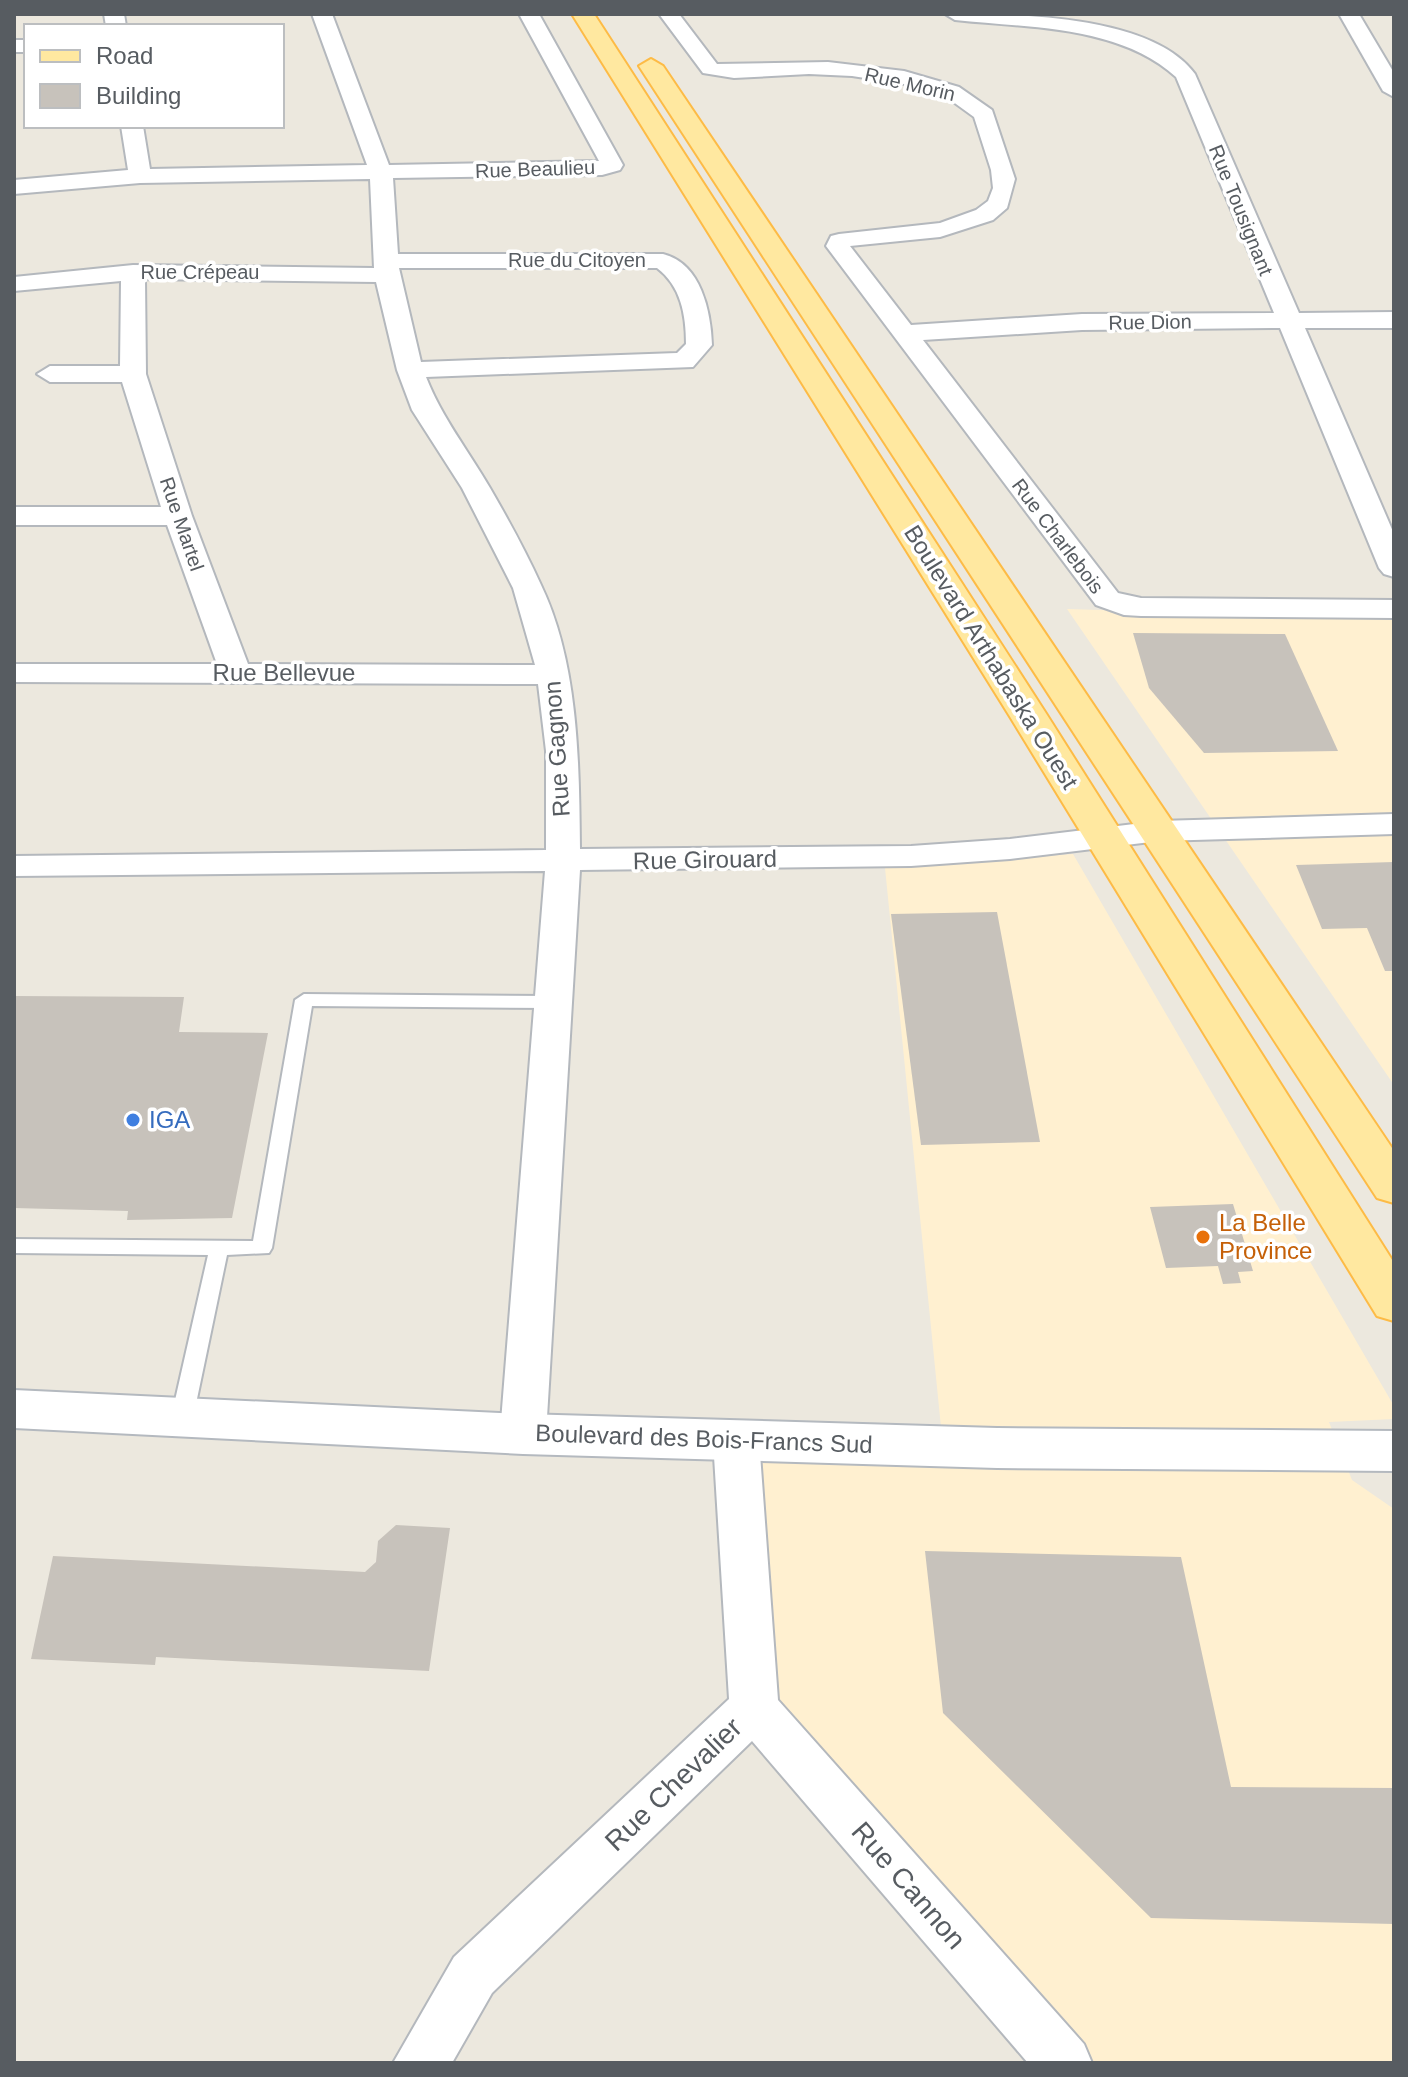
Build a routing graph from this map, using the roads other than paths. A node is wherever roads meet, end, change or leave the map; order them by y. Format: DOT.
graph roads {
  1 [pos="322,14"];
  2 [pos="529,14"];
  3 [pos="583,14"];
  4 [pos="669,14"];
  5 [pos="955,14"];
  6 [pos="1349,14"];
  7 [pos="633,40"];
  8 [pos="1394,91"];
  9 [pos="132,128"];
  10 [pos="381,173"];
  11 [pos="140,176"];
  12 [pos="14,187"];
  13 [pos="839,241"];
  14 [pos="386,268"];
  15 [pos="133,272"];
  16 [pos="14,284"];
  17 [pos="1286,320"];
  18 [pos="1394,320"];
  19 [pos="906,333"];
  20 [pos="410,370"];
  21 [pos="50,374"];
  22 [pos="133,374"];
  23 [pos="14,516"];
  24 [pos="178,516"];
  25 [pos="1394,568"];
  26 [pos="1394,609"];
  27 [pos="235,672"];
  28 [pos="14,673"];
  29 [pos="553,675"];
  30 [pos="1394,824"];
  31 [pos="1159,831"];
  32 [pos="1103,836"];
  33 [pos="563,863"];
  34 [pos="14,866"];
  35 [pos="553,1002"];
  36 [pos="1394,1187"];
  37 [pos="14,1246"];
  38 [pos="219,1248"];
  39 [pos="1394,1303"];
  40 [pos="14,1409"];
  41 [pos="182,1418"];
  42 [pos="523,1434"];
  43 [pos="736,1440"];
  44 [pos="1342,1450"];
  45 [pos="1394,1451"];
  46 [pos="1394,1479"];
  47 [pos="754,1707"];
  48 [pos="421,2063"];
  49 [pos="1064,2063"];
  1 -- 10 [label="street, Rue Gagnon"];
  2 -- 10 [label="street, Rue Beaulieu"];
  3 -- 32 [label="main road, Boulevard Arthabaska Ouest"];
  4 -- 13 [label="street, Rue Morin"];
  5 -- 17 [label="street, Rue Tousignant"];
  6 -- 8 [label="street"];
  7 -- 31 [label="main road, Boulevard Arthabaska Ouest"];
  9 -- 11 [label="street"];
  10 -- 11 [label="street"];
  10 -- 14 [label="street, Rue Gagnon"];
  11 -- 12 [label="street"];
  13 -- 19 [label="street, Rue Charlebois"];
  14 -- 15 [label="street, Rue Crépeau"];
  14 -- 20 [label="street, Rue Gagnon"];
  14 -- 20 [label="street, Rue du Citoyen"];
  15 -- 16 [label="street, Rue Crépeau"];
  15 -- 22 [label="street, Rue Martel"];
  17 -- 18 [label="street, Rue Dion"];
  17 -- 19 [label="street, Rue Dion"];
  17 -- 25 [label="street, Rue Tousignant"];
  19 -- 26 [label="street, Rue Charlebois"];
  20 -- 29 [label="street, Rue Gagnon"];
  21 -- 22 [label="street"];
  22 -- 24 [label="street, Rue Martel"];
  23 -- 24 [label="street"];
  24 -- 27 [label="street, Rue Martel"];
  27 -- 28 [label="street, Rue Bellevue"];
  27 -- 29 [label="street, Rue Bellevue"];
  29 -- 33 [label="street, Rue Gagnon"];
  30 -- 31 [label="street, Rue Girouard"];
  31 -- 32 [label="street, Rue Girouard"];
  31 -- 36 [label="main road, Boulevard Arthabaska Ouest"];
  32 -- 33 [label="street, Rue Girouard"];
  32 -- 39 [label="main road, Boulevard Arthabaska Ouest"];
  33 -- 34 [label="street, Rue Girouard"];
  33 -- 35 [label="street, Rue Gagnon"];
  35 -- 38 [label="lane"];
  35 -- 42 [label="street, Rue Gagnon"];
  37 -- 38 [label="lane"];
  38 -- 41 [label="lane"];
  40 -- 41 [label="street, Boulevard des Bois-Francs Sud"];
  41 -- 42 [label="street, Boulevard des Bois-Francs Sud"];
  42 -- 43 [label="street, Boulevard des Bois-Francs Sud"];
  43 -- 44 [label="street, Boulevard des Bois-Francs Sud"];
  43 -- 47 [label="street, Rue Chevalier"];
  44 -- 45 [label="street, Boulevard des Bois-Francs Sud"];
  44 -- 46 [label="street"];
  47 -- 48 [label="street, Rue Chevalier"];
  47 -- 49 [label="street, Rue Cannon"];
}
